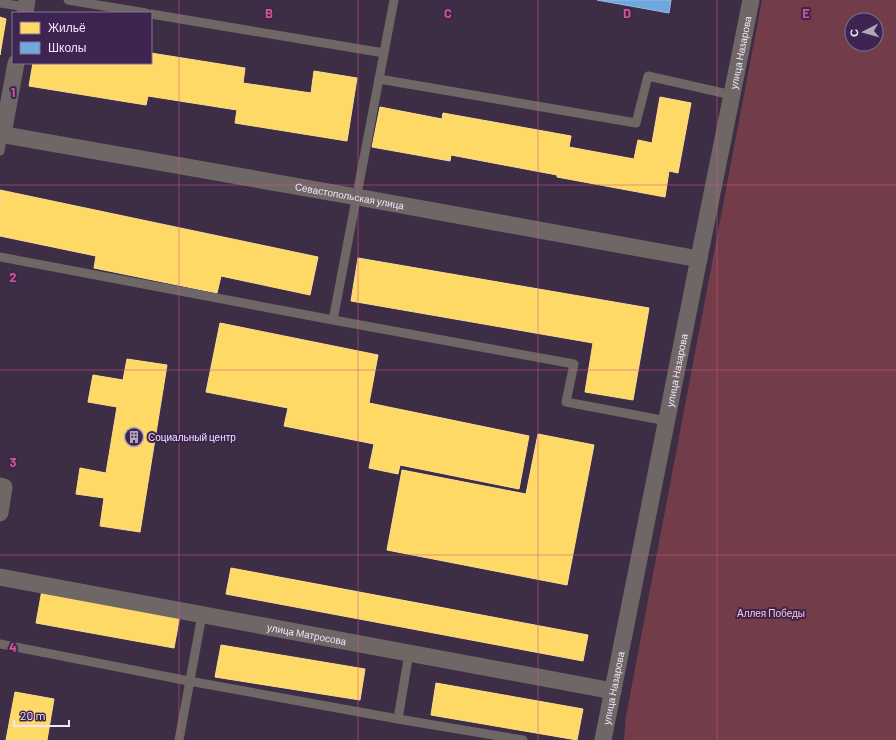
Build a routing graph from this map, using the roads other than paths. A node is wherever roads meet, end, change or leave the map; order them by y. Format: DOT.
graph roads {
  1 [pos="68,0"];
  2 [pos="394,0"];
  3 [pos="751,0"];
  4 [pos="0,3"];
  5 [pos="26,7"];
  6 [pos="140,12"];
  7 [pos="152,14"];
  8 [pos="384,53"];
  9 [pos="16,64"];
  10 [pos="379,79"];
  11 [pos="732,95"];
  12 [pos="1,140"];
  13 [pos="357,197"];
  14 [pos="0,257"];
  15 [pos="699,259"];
  16 [pos="333,320"];
  17 [pos="667,421"];
  18 [pos="0,486"];
  19 [pos="0,513"];
  20 [pos="0,577"];
  21 [pos="202,615"];
  22 [pos="0,644"];
  23 [pos="409,653"];
  24 [pos="189,681"];
  25 [pos="613,691"];
  26 [pos="398,719"];
  27 [pos="516,739"];
  28 [pos="179,740"];
  29 [pos="603,740"];
  1 -- 6 [label="lane"];
  2 -- 8 [label="lane"];
  3 -- 11 [label="street, улица Назарова"];
  4 -- 5 [label="lane"];
  7 -- 8 [label="lane"];
  8 -- 10 [label="lane"];
  9 -- 12 [label="street"];
  10 -- 11 [label="lane"];
  10 -- 13 [label="lane"];
  11 -- 15 [label="street, улица Назарова"];
  12 -- 13 [label="street, Севастопольская улица"];
  13 -- 15 [label="street, Севастопольская улица"];
  13 -- 16 [label="lane"];
  14 -- 16 [label="lane"];
  15 -- 17 [label="street, улица Назарова"];
  16 -- 17 [label="lane"];
  17 -- 25 [label="street, улица Назарова"];
  18 -- 19 [label="street"];
  20 -- 21 [label="street, улица Матросова"];
  21 -- 23 [label="street, улица Матросова"];
  21 -- 24 [label="lane"];
  22 -- 24 [label="lane"];
  23 -- 25 [label="street, улица Матросова"];
  23 -- 26 [label="lane"];
  24 -- 26 [label="lane"];
  24 -- 28 [label="lane"];
  25 -- 29 [label="street, улица Назарова"];
  26 -- 27 [label="lane"];
}
